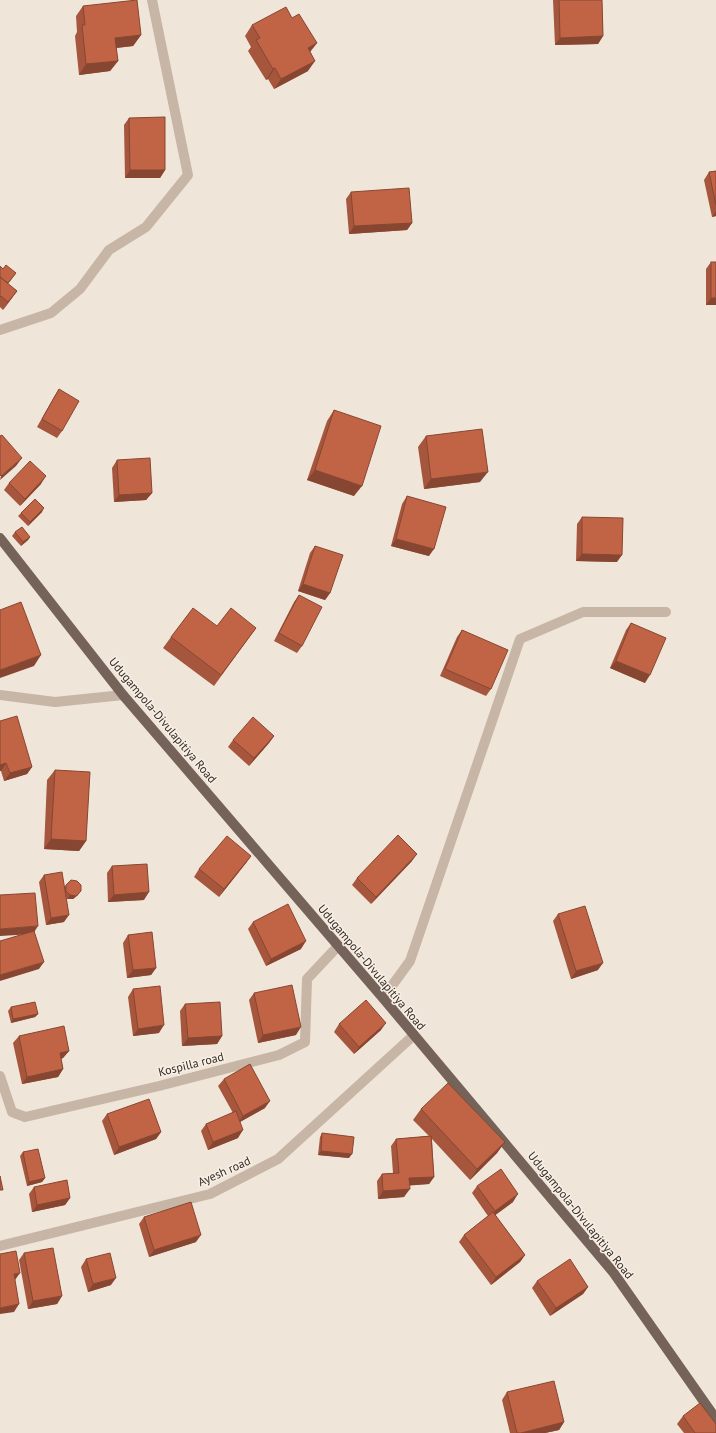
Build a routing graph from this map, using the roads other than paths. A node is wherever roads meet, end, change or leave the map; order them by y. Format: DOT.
graph roads {
  1 [pos="152,0"];
  2 [pos="0,330"];
  3 [pos="0,538"];
  4 [pos="666,612"];
  5 [pos="0,695"];
  6 [pos="123,695"];
  7 [pos="338,946"];
  8 [pos="383,998"];
  9 [pos="414,1035"];
  10 [pos="0,1076"];
  11 [pos="0,1246"];
  12 [pos="716,1419"];
  1 -- 2 [label="street"];
  3 -- 6 [label="main road, Udugampola-Divulapitiya Road"];
  4 -- 8 [label="street"];
  5 -- 6 [label="street"];
  6 -- 7 [label="main road, Udugampola-Divulapitiya Road"];
  7 -- 8 [label="main road, Udugampola-Divulapitiya Road"];
  7 -- 10 [label="street, Kospilla road"];
  8 -- 9 [label="main road, Udugampola-Divulapitiya Road"];
  9 -- 11 [label="street, Ayesh road"];
  9 -- 12 [label="main road, Udugampola-Divulapitiya Road"];
}
